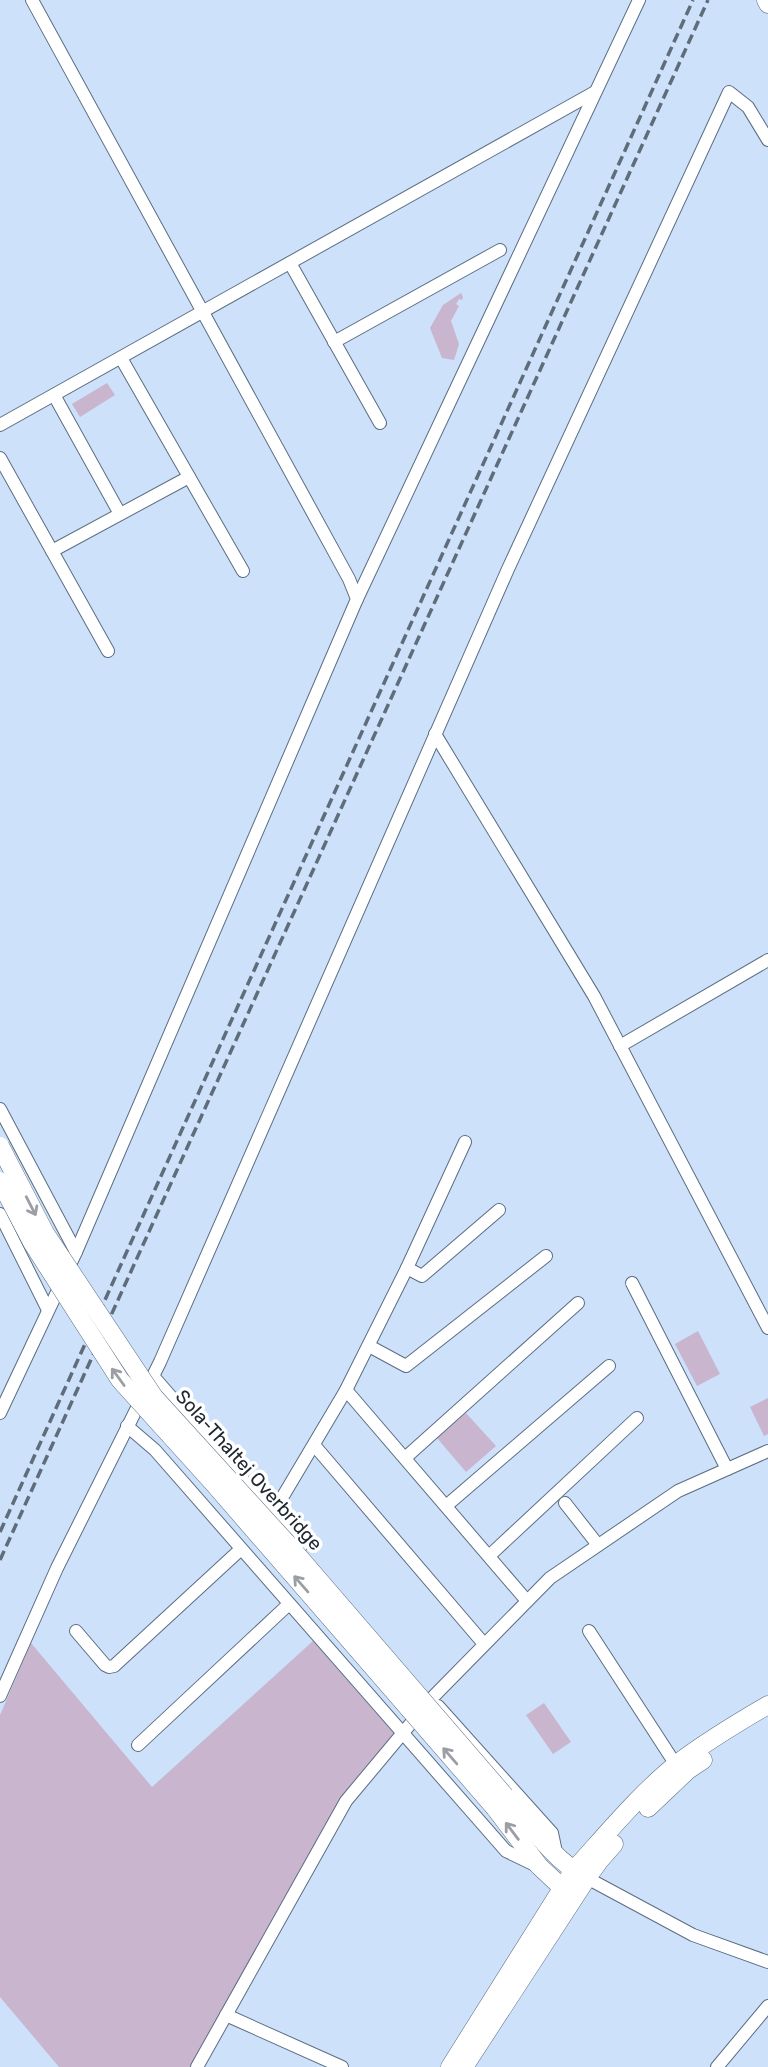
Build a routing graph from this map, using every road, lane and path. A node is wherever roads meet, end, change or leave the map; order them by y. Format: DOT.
graph roads {
  1 [pos="32,0"];
  2 [pos="639,0"];
  3 [pos="595,92"];
  4 [pos="768,140"];
  5 [pos="500,250"];
  6 [pos="290,263"];
  7 [pos="202,312"];
  8 [pos="334,342"];
  9 [pos="121,358"];
  10 [pos="54,395"];
  11 [pos="380,423"];
  12 [pos="0,425"];
  13 [pos="0,458"];
  14 [pos="189,477"];
  15 [pos="120,514"];
  16 [pos="52,551"];
  17 [pos="243,571"];
  18 [pos="356,599"];
  19 [pos="108,651"];
  20 [pos="435,734"];
  21 [pos="768,960"];
  22 [pos="620,1046"];
  23 [pos="0,1109"];
  24 [pos="464,1142"];
  25 [pos="0,1146"];
  26 [pos="0,1181"];
  27 [pos="499,1210"];
  28 [pos="0,1214"];
  29 [pos="76,1252"];
  30 [pos="546,1256"];
  31 [pos="407,1268"];
  32 [pos="632,1283"];
  33 [pos="578,1303"];
  34 [pos="48,1310"];
  35 [pos="768,1328"];
  36 [pos="369,1346"];
  37 [pos="609,1366"];
  38 [pos="153,1376"];
  39 [pos="346,1390"];
  40 [pos="0,1413"];
  41 [pos="637,1418"];
  42 [pos="127,1426"];
  43 [pos="314,1445"];
  44 [pos="768,1451"];
  45 [pos="405,1458"];
  46 [pos="727,1469"];
  47 [pos="565,1503"];
  48 [pos="446,1506"];
  49 [pos="273,1513"];
  50 [pos="598,1545"];
  51 [pos="241,1549"];
  52 [pos="489,1556"];
  53 [pos="527,1601"];
  54 [pos="289,1604"];
  55 [pos="76,1631"];
  56 [pos="589,1631"];
  57 [pos="484,1644"];
  58 [pos="0,1696"];
  59 [pos="432,1698"];
  60 [pos="768,1705"];
  61 [pos="768,1719"];
  62 [pos="402,1734"];
  63 [pos="138,1745"];
  64 [pos="676,1765"];
  65 [pos="500,1802"];
  66 [pos="557,1857"];
  67 [pos="539,1866"];
  68 [pos="580,1874"];
  69 [pos="568,1894"];
  70 [pos="768,1962"];
  71 [pos="768,2006"];
  72 [pos="226,2015"];
  73 [pos="197,2067"];
  74 [pos="342,2067"];
  75 [pos="450,2067"];
  76 [pos="464,2067"];
  77 [pos="717,2067"];
  1 -- 7 [label="street"];
  2 -- 3 [label="street"];
  3 -- 6 [label="street"];
  3 -- 18 [label="street"];
  4 -- 20 [label="street"];
  5 -- 8 [label="street"];
  6 -- 7 [label="street"];
  6 -- 8 [label="street"];
  7 -- 9 [label="street"];
  7 -- 18 [label="street"];
  8 -- 11 [label="street"];
  9 -- 10 [label="street"];
  9 -- 14 [label="street"];
  10 -- 12 [label="street"];
  10 -- 15 [label="street"];
  13 -- 16 [label="street"];
  14 -- 15 [label="street"];
  14 -- 17 [label="street"];
  15 -- 16 [label="street"];
  16 -- 19 [label="street"];
  18 -- 29 [label="street"];
  20 -- 22 [label="street"];
  20 -- 38 [label="street"];
  21 -- 22 [label="street"];
  22 -- 35 [label="street"];
  23 -- 29 [label="street"];
  24 -- 31 [label="street"];
  25 -- 65 [label="street, Sola-Thaltej Overbridge, one-way, bridge"];
  65 -- 26 [label="street, Sola-Thaltej Overbridge, one-way, bridge"];
  27 -- 31 [label="street"];
  28 -- 34 [label="street"];
  29 -- 34 [label="street"];
  30 -- 36 [label="street"];
  31 -- 36 [label="street"];
  32 -- 46 [label="street"];
  33 -- 45 [label="street"];
  34 -- 40 [label="street"];
  36 -- 39 [label="street"];
  37 -- 48 [label="street"];
  38 -- 42 [label="street"];
  38 -- 49 [label="street"];
  39 -- 43 [label="street"];
  39 -- 45 [label="street"];
  41 -- 52 [label="street"];
  42 -- 51 [label="street"];
  42 -- 58 [label="street"];
  43 -- 49 [label="street"];
  43 -- 57 [label="street"];
  44 -- 46 [label="street"];
  45 -- 48 [label="street"];
  46 -- 50 [label="street"];
  47 -- 50 [label="street"];
  48 -- 52 [label="street"];
  49 -- 59 [label="street"];
  50 -- 53 [label="street"];
  51 -- 54 [label="street"];
  51 -- 55 [label="street"];
  52 -- 53 [label="street"];
  53 -- 57 [label="street"];
  54 -- 62 [label="street"];
  54 -- 63 [label="street"];
  56 -- 64 [label="street"];
  57 -- 59 [label="street"];
  59 -- 62 [label="street"];
  59 -- 66 [label="street"];
  60 -- 64 [label="street"];
  61 -- 68 [label="street"];
  62 -- 67 [label="street"];
  62 -- 72 [label="street"];
  64 -- 68 [label="street"];
  65 -- 66 [label="street"];
  67 -- 65 [label="street, one-way"];
  66 -- 68 [label="street"];
  67 -- 69 [label="street"];
  68 -- 69 [label="street"];
  68 -- 70 [label="street"];
  69 -- 75 [label="street"];
  69 -- 76 [label="street"];
  71 -- 77 [label="street"];
  72 -- 73 [label="street"];
  72 -- 74 [label="street"];
}
